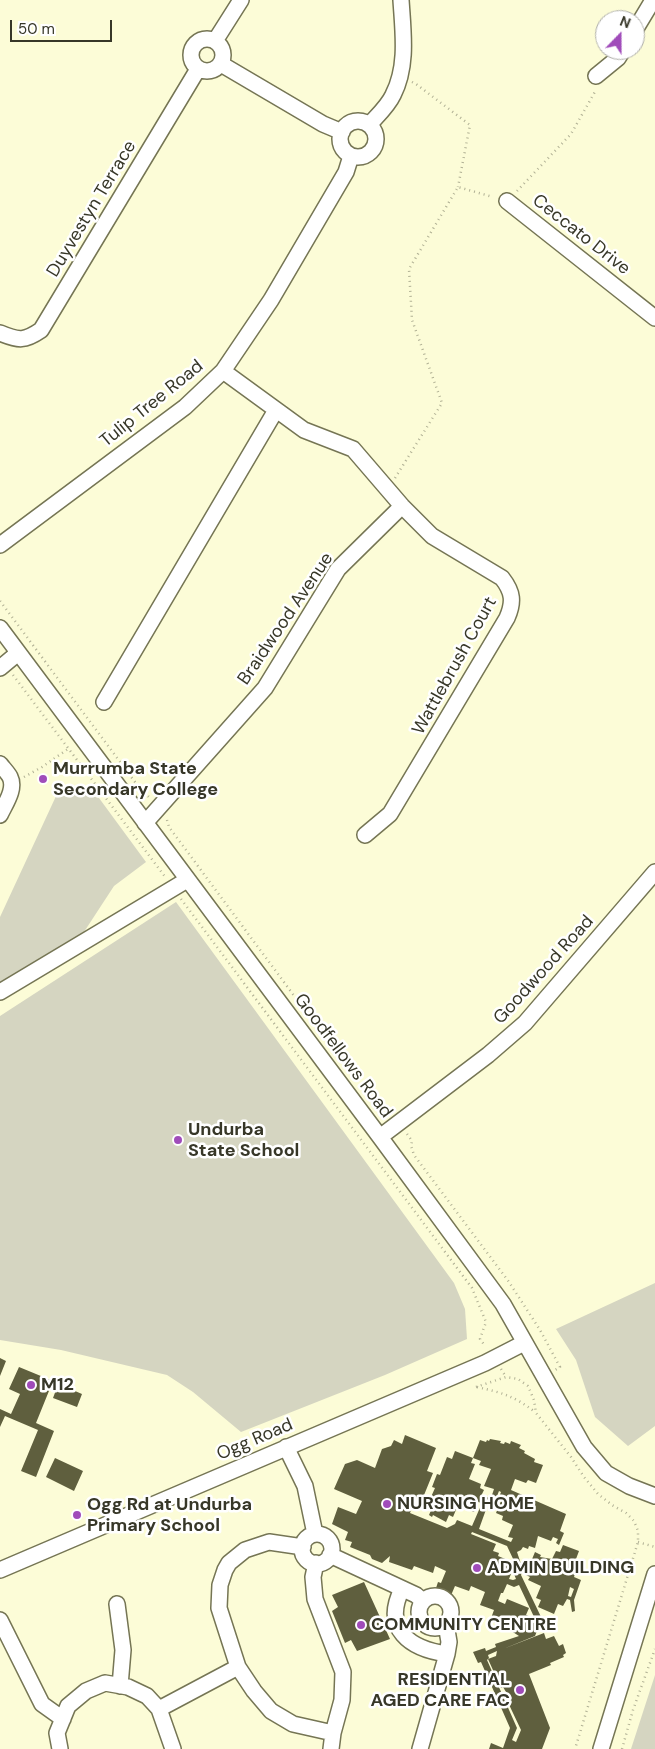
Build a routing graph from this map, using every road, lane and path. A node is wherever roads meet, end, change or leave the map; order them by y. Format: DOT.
graph roads {
  1 [pos="241,0"];
  2 [pos="401,0"];
  3 [pos="653,0"];
  4 [pos="645,13"];
  5 [pos="215,41"];
  6 [pos="616,60"];
  7 [pos="221,64"];
  8 [pos="198,69"];
  9 [pos="596,76"];
  10 [pos="400,77"];
  11 [pos="369,125"];
  12 [pos="342,132"];
  13 [pos="351,156"];
  14 [pos="458,187"];
  15 [pos="507,201"];
  16 [pos="655,318"];
  17 [pos="0,333"];
  18 [pos="222,371"];
  19 [pos="276,410"];
  20 [pos="388,490"];
  21 [pos="402,506"];
  22 [pos="0,545"];
  23 [pos="0,601"];
  24 [pos="0,628"];
  25 [pos="18,654"];
  26 [pos="2,666"];
  27 [pos="104,702"];
  28 [pos="68,748"];
  29 [pos="0,764"];
  30 [pos="12,784"];
  31 [pos="158,808"];
  32 [pos="0,815"];
  33 [pos="145,823"];
  34 [pos="365,835"];
  35 [pos="655,872"];
  36 [pos="187,880"];
  37 [pos="174,889"];
  38 [pos="0,992"];
  39 [pos="300,1003"];
  40 [pos="366,1093"];
  41 [pos="398,1124"];
  42 [pos="380,1137"];
  43 [pos="524,1343"];
  44 [pos="494,1359"];
  45 [pos="506,1377"];
  46 [pos="536,1413"];
  47 [pos="286,1447"];
  48 [pos="655,1496"];
  49 [pos="315,1534"];
  50 [pos="638,1542"];
  51 [pos="303,1546"];
  52 [pos="655,1547"];
  53 [pos="330,1556"];
  54 [pos="316,1563"];
  55 [pos="0,1570"];
  56 [pos="655,1574"];
  57 [pos="402,1589"];
  58 [pos="423,1601"];
  59 [pos="117,1604"];
  60 [pos="0,1620"];
  61 [pos="446,1624"];
  62 [pos="655,1649"];
  63 [pos="447,1654"];
  64 [pos="238,1667"];
  65 [pos="120,1686"];
  66 [pos="159,1709"];
  67 [pos="63,1719"];
  68 [pos="333,1733"];
  69 [pos="60,1749"];
  70 [pos="173,1749"];
  71 [pos="331,1749"];
  72 [pos="420,1749"];
  73 [pos="575,1749"];
  74 [pos="601,1749"];
  75 [pos="622,1749"];
  1 -- 5 [label="street"];
  2 -- 10 [label="street"];
  3 -- 4 [label="street"];
  5 -- 7 [label="street"];
  5 -- 8 [label="street"];
  6 -- 9 [label="street"];
  7 -- 8 [label="street"];
  7 -- 12 [label="street"];
  8 -- 17 [label="street, Duyvestyn Terrace"];
  9 -- 15 [label="path"];
  10 -- 11 [label="street"];
  10 -- 14 [label="path"];
  11 -- 12 [label="street"];
  11 -- 13 [label="street"];
  12 -- 13 [label="street"];
  13 -- 18 [label="street, Tulip Tree Road"];
  14 -- 15 [label="path"];
  14 -- 20 [label="path"];
  15 -- 16 [label="street, Ceccato Drive"];
  18 -- 19 [label="street, Wattlebrush Court"];
  18 -- 22 [label="street, Tulip Tree Road"];
  19 -- 20 [label="street, Wattlebrush Court"];
  19 -- 27 [label="street"];
  20 -- 21 [label="street, Wattlebrush Court"];
  21 -- 31 [label="street, Braidwood Avenue"];
  21 -- 34 [label="street, Wattlebrush Court"];
  23 -- 31 [label="path"];
  24 -- 25 [label="street, Goodfellows Road"];
  25 -- 26 [label="street"];
  25 -- 33 [label="street, Goodfellows Road"];
  26 -- 28 [label="path"];
  28 -- 30 [label="path"];
  28 -- 37 [label="path"];
  29 -- 30 [label="street"];
  30 -- 32 [label="street"];
  31 -- 33 [label="street, Braidwood Avenue"];
  31 -- 39 [label="path"];
  33 -- 36 [label="street, Goodfellows Road"];
  35 -- 41 [label="street, Goodwood Road"];
  36 -- 37 [label="street"];
  36 -- 42 [label="street, Goodfellows Road"];
  37 -- 38 [label="street"];
  37 -- 44 [label="path"];
  40 -- 41 [label="path"];
  41 -- 42 [label="street, Goodwood Road"];
  42 -- 43 [label="street, Goodfellows Road"];
  43 -- 44 [label="street, Ogg Road"];
  43 -- 48 [label="street, Goodfellows Road"];
  44 -- 45 [label="path"];
  44 -- 47 [label="street, Ogg Road"];
  45 -- 46 [label="path"];
  45 -- 46 [label="path"];
  46 -- 50 [label="path"];
  47 -- 49 [label="street"];
  47 -- 55 [label="street, Ogg Road"];
  49 -- 51 [label="street"];
  49 -- 53 [label="street"];
  50 -- 52 [label="path"];
  50 -- 73 [label="path"];
  51 -- 54 [label="street"];
  51 -- 64 [label="street"];
  53 -- 54 [label="street"];
  53 -- 57 [label="street"];
  54 -- 68 [label="street"];
  56 -- 74 [label="street"];
  57 -- 58 [label="street"];
  57 -- 63 [label="street"];
  58 -- 61 [label="street"];
  58 -- 61 [label="street"];
  59 -- 65 [label="street"];
  60 -- 67 [label="street"];
  61 -- 63 [label="street"];
  62 -- 75 [label="path"];
  63 -- 72 [label="street"];
  64 -- 66 [label="street"];
  64 -- 68 [label="street"];
  65 -- 66 [label="street"];
  65 -- 67 [label="street"];
  66 -- 70 [label="street"];
  67 -- 69 [label="street"];
  68 -- 71 [label="street"];
}
